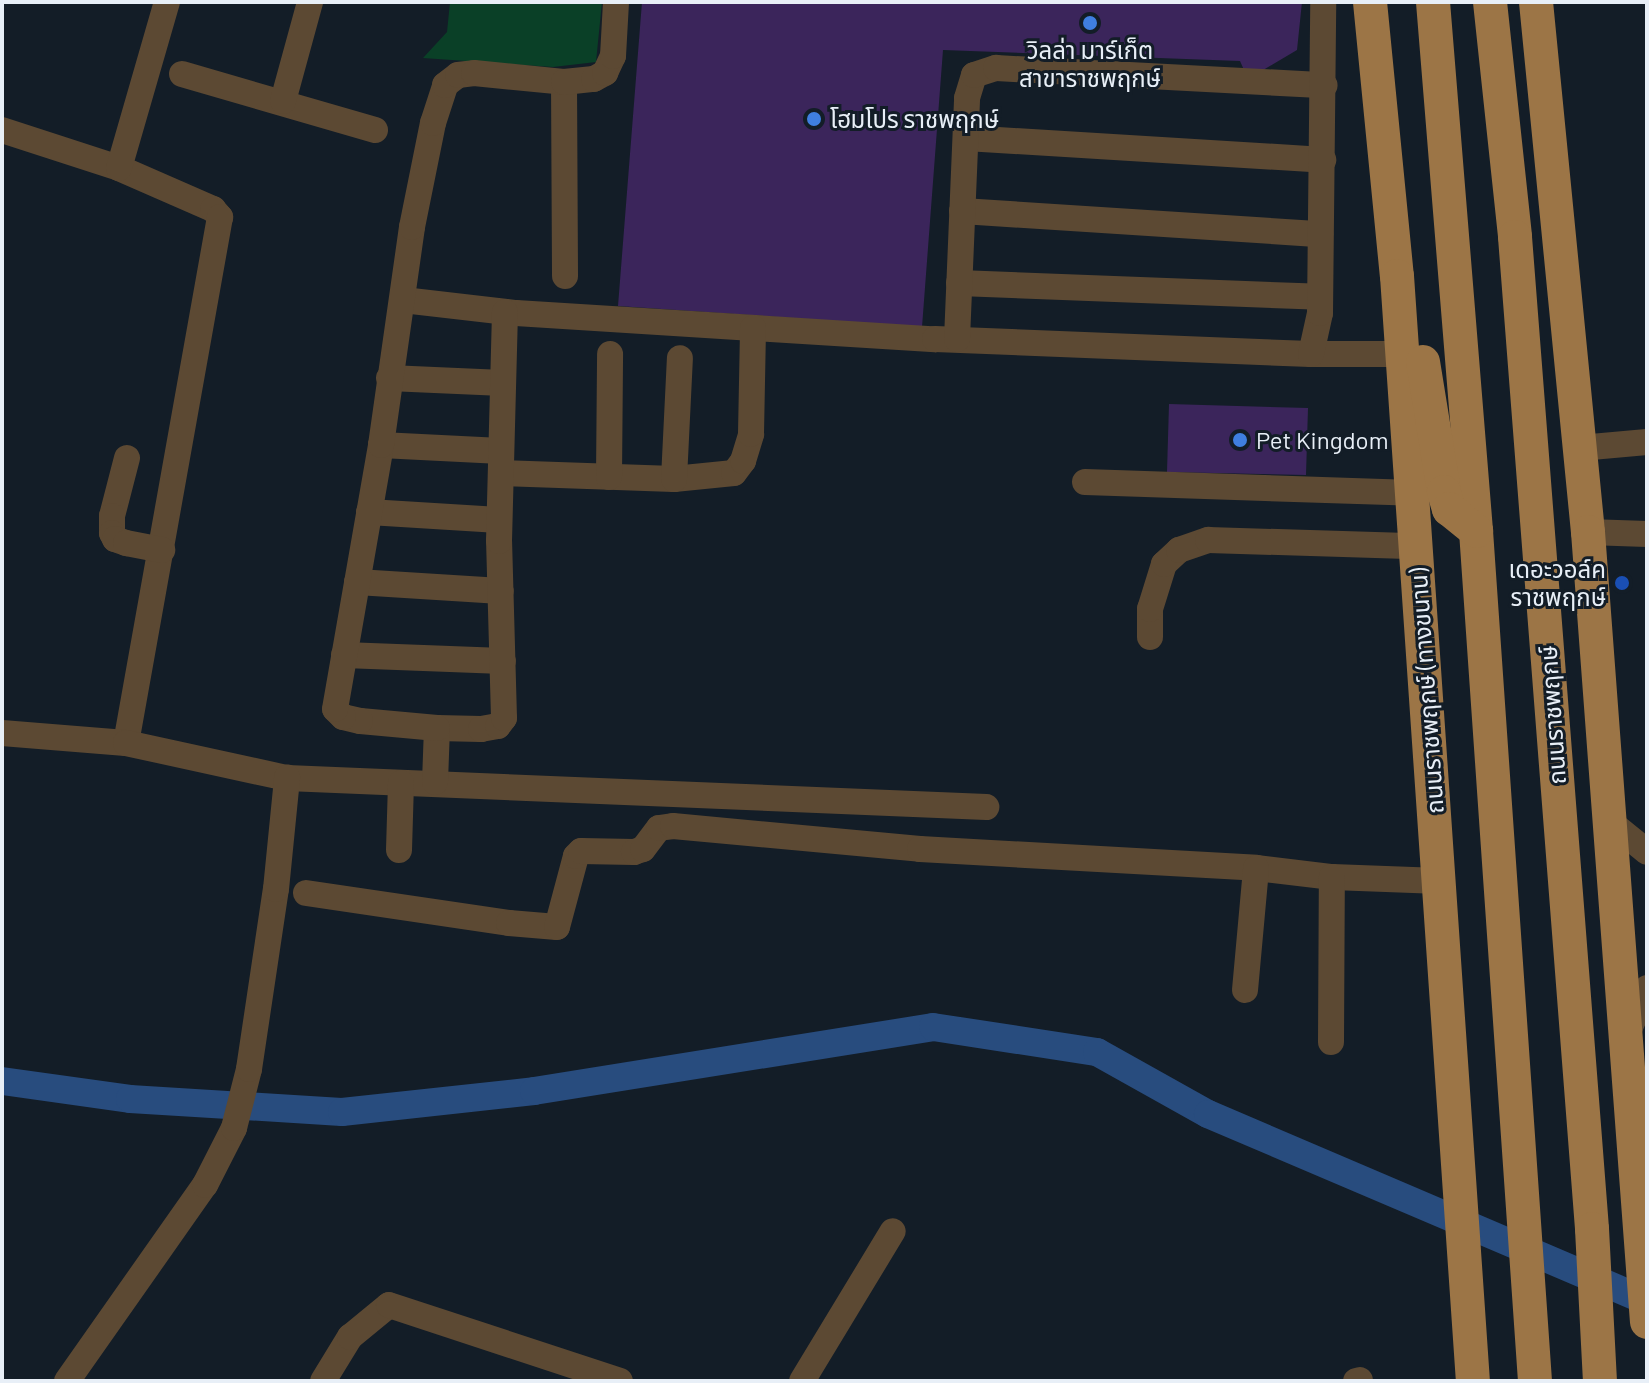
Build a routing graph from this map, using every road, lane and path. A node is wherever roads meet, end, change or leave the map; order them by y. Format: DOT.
graph roads {
  1 [pos="167,2"];
  2 [pos="310,2"];
  3 [pos="616,2"];
  4 [pos="1323,2"];
  5 [pos="1370,2"];
  6 [pos="1433,2"];
  7 [pos="1490,2"];
  8 [pos="1538,18"];
  9 [pos="182,74"];
  10 [pos="564,82"];
  11 [pos="1325,85"];
  12 [pos="283,101"];
  13 [pos="2,130"];
  14 [pos="375,130"];
  15 [pos="966,138"];
  16 [pos="1323,160"];
  17 [pos="119,168"];
  18 [pos="962,211"];
  19 [pos="1320,234"];
  20 [pos="1515,237"];
  21 [pos="565,276"];
  22 [pos="1397,276"];
  23 [pos="959,283"];
  24 [pos="1320,297"];
  25 [pos="403,300"];
  26 [pos="505,312"];
  27 [pos="753,328"];
  28 [pos="957,339"];
  29 [pos="610,354"];
  30 [pos="1311,354"];
  31 [pos="1402,354"];
  32 [pos="680,358"];
  33 [pos="389,378"];
  34 [pos="503,383"];
  35 [pos="1647,442"];
  36 [pos="381,445"];
  37 [pos="1580,448"];
  38 [pos="127,458"];
  39 [pos="502,462"];
  40 [pos="609,477"];
  41 [pos="674,479"];
  42 [pos="1085,482"];
  43 [pos="1413,493"];
  44 [pos="369,512"];
  45 [pos="499,520"];
  46 [pos="1476,531"];
  47 [pos="1588,532"];
  48 [pos="1647,534"];
  49 [pos="1416,546"];
  50 [pos="162,550"];
  51 [pos="357,582"];
  52 [pos="501,591"];
  53 [pos="1150,637"];
  54 [pos="344,655"];
  55 [pos="503,661"];
  56 [pos="437,728"];
  57 [pos="2,733"];
  58 [pos="126,743"];
  59 [pos="287,778"];
  60 [pos="435,782"];
  61 [pos="401,783"];
  62 [pos="923,805"];
  63 [pos="986,807"];
  64 [pos="1609,821"];
  65 [pos="920,849"];
  66 [pos="399,850"];
  67 [pos="1647,852"];
  68 [pos="1256,868"];
  69 [pos="1332,877"];
  70 [pos="1440,881"];
  71 [pos="306,893"];
  72 [pos="1647,988"];
  73 [pos="1245,990"];
  74 [pos="1627,1034"];
  75 [pos="1331,1042"];
  76 [pos="893,1231"];
  77 [pos="1647,1322"];
  78 [pos="67,1381"];
  79 [pos="323,1381"];
  80 [pos="620,1381"];
  81 [pos="802,1381"];
  82 [pos="1473,1381"];
  83 [pos="1535,1381"];
  84 [pos="1600,1381"];
  1 -- 17 [label="street"];
  2 -- 12 [label="street"];
  3 -- 10 [label="street"];
  4 -- 11 [label="street"];
  5 -- 22 [label="main road, ถนนราชพฤกษ์ (ทางขนาน)"];
  6 -- 46 [label="main road"];
  7 -- 20 [label="main road, ถนนราชพฤกษ์"];
  8 -- 20 [label="main road"];
  8 -- 37 [label="main road"];
  9 -- 12 [label="street"];
  10 -- 21 [label="street"];
  10 -- 25 [label="street"];
  11 -- 15 [label="street"];
  11 -- 16 [label="street"];
  12 -- 14 [label="street"];
  13 -- 17 [label="street"];
  15 -- 16 [label="street"];
  15 -- 18 [label="street"];
  16 -- 19 [label="street"];
  17 -- 50 [label="street"];
  18 -- 19 [label="street"];
  18 -- 23 [label="street"];
  19 -- 24 [label="street"];
  20 -- 84 [label="main road, ถนนราชพฤกษ์"];
  22 -- 31 [label="main road, ถนนราชพฤกษ์ (ทางขนาน)"];
  22 -- 46 [label="main road"];
  23 -- 24 [label="street"];
  23 -- 28 [label="street"];
  24 -- 30 [label="street"];
  25 -- 26 [label="street"];
  25 -- 33 [label="street"];
  26 -- 27 [label="street"];
  26 -- 34 [label="street"];
  27 -- 28 [label="street"];
  27 -- 41 [label="street"];
  28 -- 30 [label="street"];
  29 -- 40 [label="street"];
  30 -- 31 [label="street"];
  31 -- 43 [label="main road, ถนนราชพฤกษ์ (ทางขนาน)"];
  32 -- 41 [label="street"];
  33 -- 34 [label="street"];
  33 -- 36 [label="street"];
  34 -- 39 [label="street"];
  35 -- 37 [label="street"];
  36 -- 39 [label="street"];
  36 -- 44 [label="street"];
  37 -- 47 [label="main road"];
  38 -- 50 [label="street"];
  39 -- 40 [label="street"];
  39 -- 45 [label="street"];
  40 -- 41 [label="street"];
  42 -- 43 [label="street"];
  43 -- 49 [label="main road, ถนนราชพฤกษ์ (ทางขนาน)"];
  44 -- 45 [label="street"];
  44 -- 51 [label="street"];
  45 -- 52 [label="street"];
  46 -- 83 [label="main road"];
  47 -- 48 [label="street"];
  47 -- 64 [label="main road"];
  49 -- 53 [label="street"];
  49 -- 70 [label="main road, ถนนราชพฤกษ์ (ทางขนาน)"];
  50 -- 58 [label="street"];
  51 -- 52 [label="street"];
  51 -- 54 [label="street"];
  52 -- 55 [label="street"];
  54 -- 55 [label="street"];
  54 -- 56 [label="street"];
  55 -- 56 [label="street"];
  56 -- 60 [label="street"];
  57 -- 58 [label="street"];
  58 -- 59 [label="street"];
  59 -- 61 [label="street"];
  59 -- 78 [label="street"];
  60 -- 61 [label="street"];
  60 -- 62 [label="street"];
  61 -- 66 [label="street"];
  62 -- 63 [label="street"];
  62 -- 65 [label="street"];
  64 -- 67 [label="street"];
  64 -- 74 [label="main road"];
  65 -- 68 [label="street"];
  65 -- 71 [label="street"];
  68 -- 69 [label="street"];
  68 -- 73 [label="street"];
  69 -- 70 [label="street"];
  69 -- 75 [label="street"];
  70 -- 82 [label="main road, ถนนราชพฤกษ์ (ทางขนาน)"];
  72 -- 74 [label="street"];
  74 -- 77 [label="main road"];
  76 -- 81 [label="street"];
  79 -- 80 [label="street"];
}
